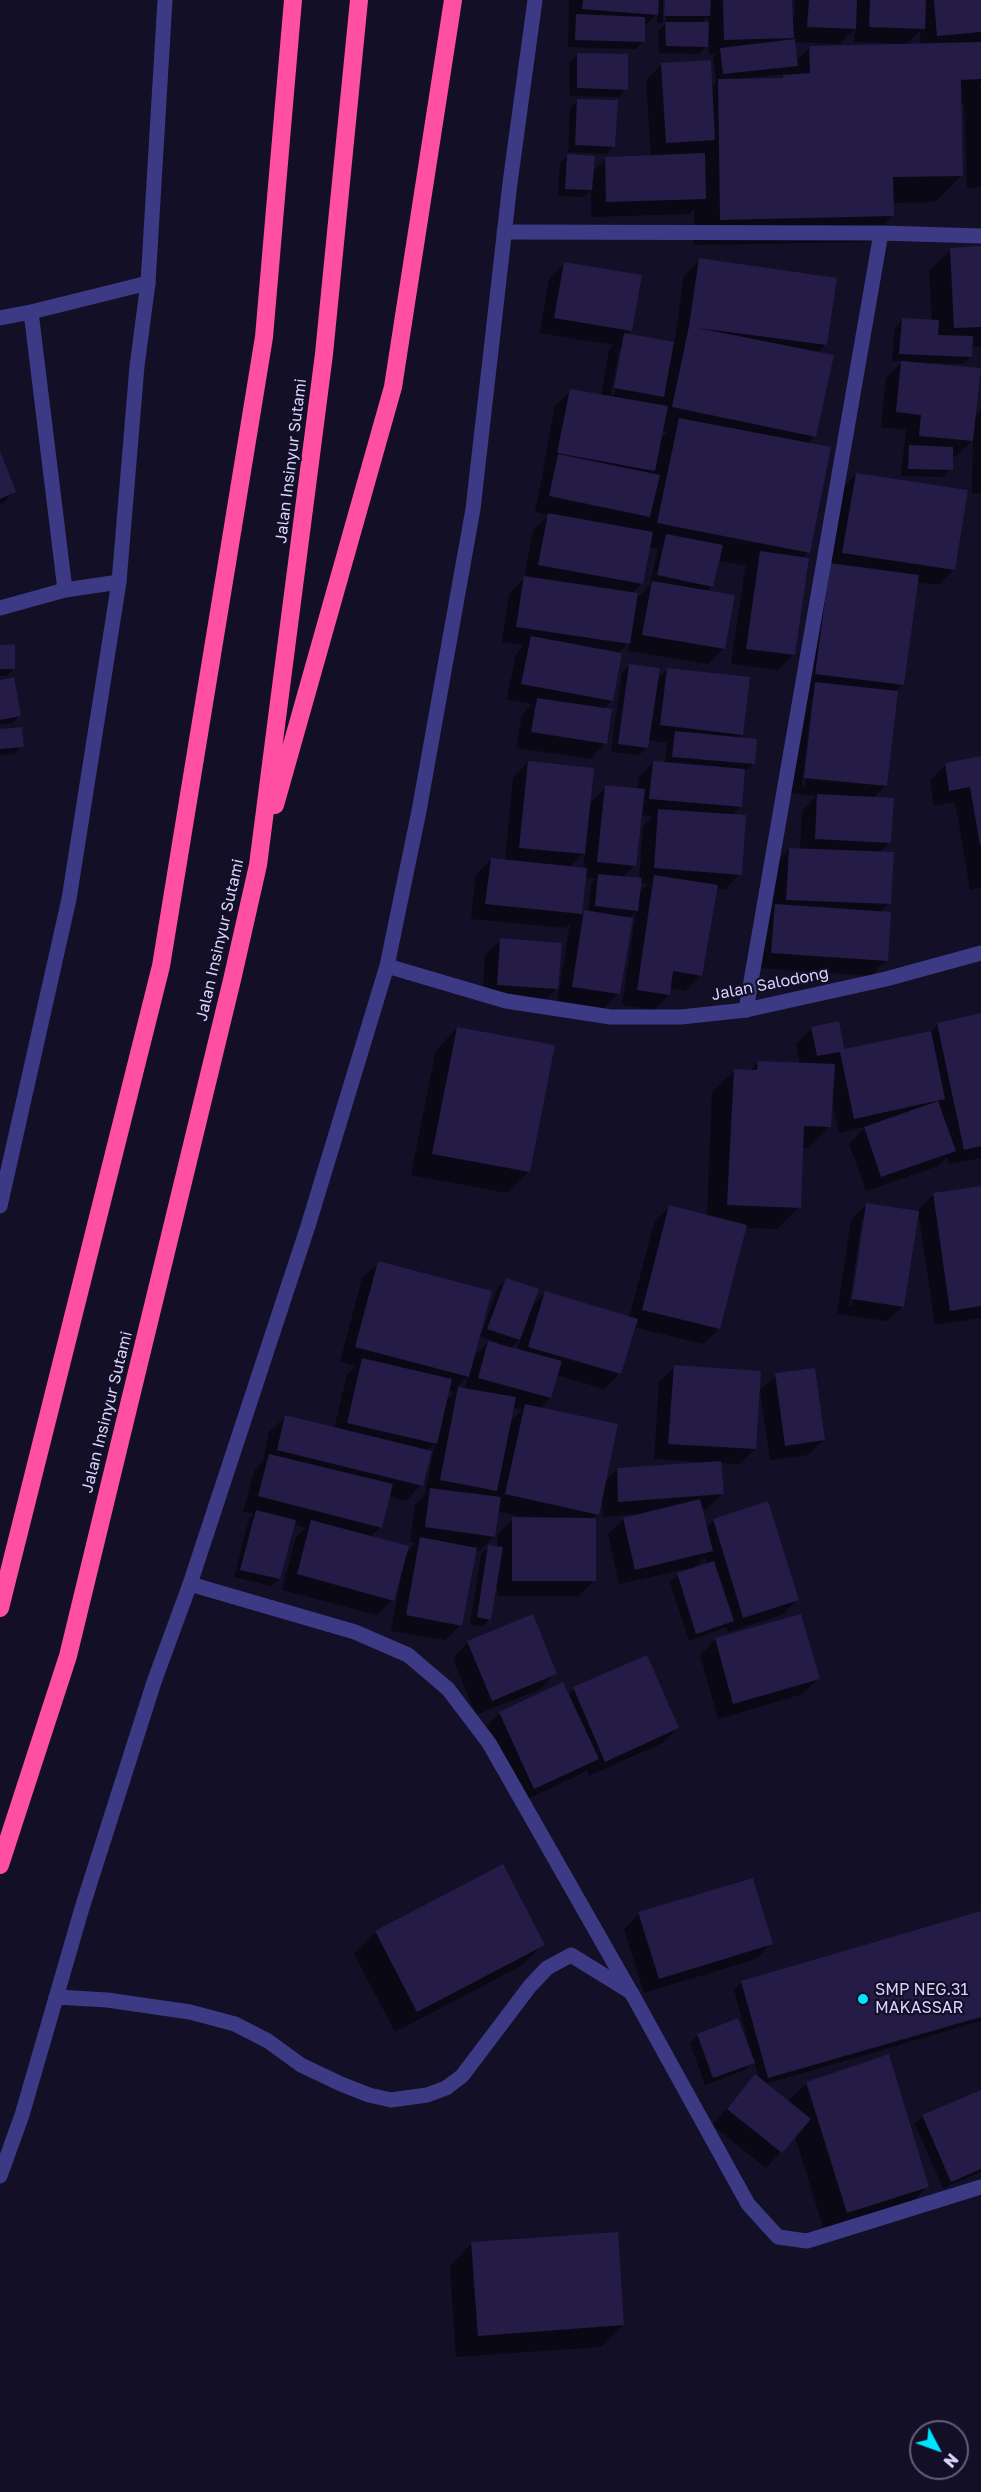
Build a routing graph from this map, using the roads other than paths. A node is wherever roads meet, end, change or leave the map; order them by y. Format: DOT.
graph roads {
  1 [pos="165,0"];
  2 [pos="293,0"];
  3 [pos="359,0"];
  4 [pos="453,0"];
  5 [pos="535,0"];
  6 [pos="504,232"];
  7 [pos="880,233"];
  8 [pos="981,236"];
  9 [pos="148,283"];
  10 [pos="31,312"];
  11 [pos="0,318"];
  12 [pos="119,582"];
  13 [pos="65,590"];
  14 [pos="0,608"];
  15 [pos="258,865"];
  16 [pos="981,953"];
  17 [pos="387,966"];
  18 [pos="746,1010"];
  19 [pos="0,1206"];
  20 [pos="190,1584"];
  21 [pos="0,1608"];
  22 [pos="0,1864"];
  23 [pos="631,1992"];
  24 [pos="56,1997"];
  25 [pos="0,2176"];
  26 [pos="981,2187"];
  1 -- 9 [label="street"];
  2 -- 21 [label="highway"];
  3 -- 15 [label="highway, Jalan Insinyur Sutami"];
  4 -- 15 [label="highway"];
  5 -- 6 [label="street"];
  6 -- 7 [label="street"];
  6 -- 17 [label="street"];
  7 -- 8 [label="street"];
  7 -- 18 [label="street"];
  9 -- 10 [label="street"];
  9 -- 12 [label="street"];
  10 -- 11 [label="street"];
  10 -- 13 [label="street"];
  12 -- 13 [label="street"];
  12 -- 19 [label="street"];
  13 -- 14 [label="street"];
  15 -- 22 [label="highway, Jalan Insinyur Sutami"];
  16 -- 18 [label="street, Jalan Salodong"];
  17 -- 18 [label="street, Jalan Salodong"];
  17 -- 20 [label="street"];
  20 -- 23 [label="street"];
  20 -- 24 [label="street"];
  23 -- 24 [label="street"];
  23 -- 26 [label="street"];
  24 -- 25 [label="street"];
}
